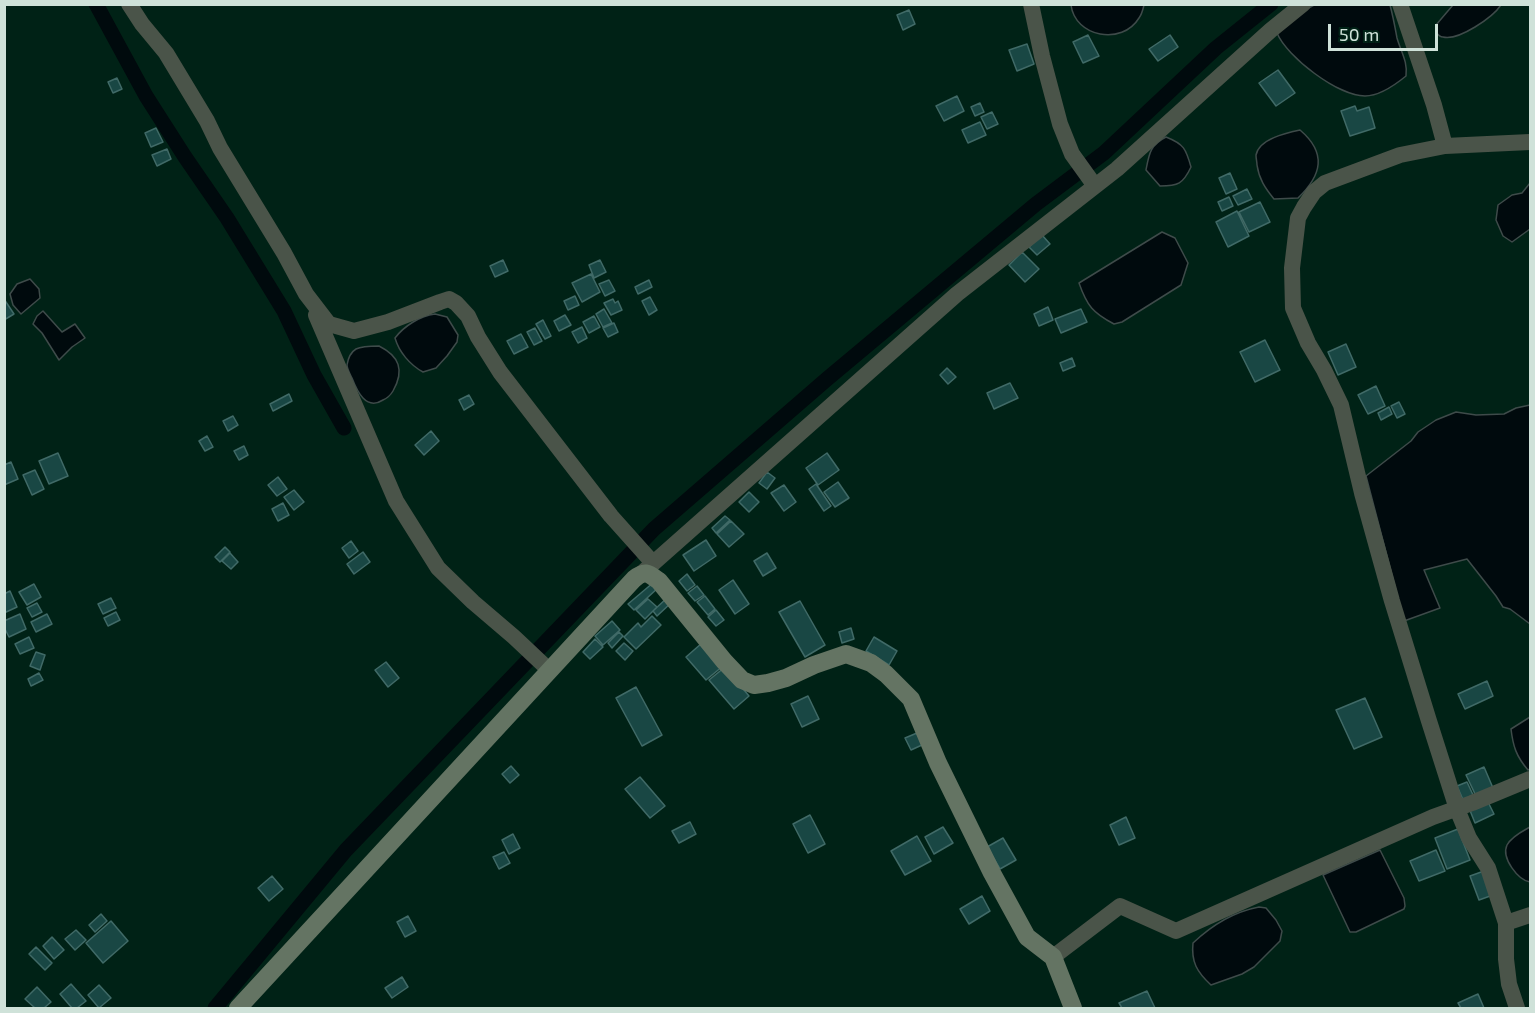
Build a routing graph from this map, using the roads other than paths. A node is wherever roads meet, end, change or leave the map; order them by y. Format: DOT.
graph roads {
  1 [pos="129,4"];
  2 [pos="1032,4"];
  3 [pos="1303,4"];
  4 [pos="1400,4"];
  5 [pos="1530,142"];
  6 [pos="1446,146"];
  7 [pos="1095,186"];
  8 [pos="309,297"];
  9 [pos="647,568"];
  10 [pos="549,670"];
  11 [pos="1530,778"];
  12 [pos="1457,809"];
  13 [pos="1530,915"];
  14 [pos="1506,923"];
  15 [pos="1053,957"];
  16 [pos="237,1008"];
  17 [pos="1073,1008"];
  18 [pos="1517,1008"];
  1 -- 8 [label="street"];
  2 -- 7 [label="street"];
  3 -- 7 [label="street"];
  4 -- 6 [label="street"];
  5 -- 6 [label="street"];
  6 -- 12 [label="street"];
  7 -- 9 [label="street"];
  8 -- 9 [label="street"];
  8 -- 10 [label="street"];
  9 -- 10 [label="street"];
  9 -- 15 [label="street"];
  10 -- 16 [label="street"];
  11 -- 12 [label="street"];
  12 -- 14 [label="street"];
  12 -- 15 [label="street"];
  13 -- 14 [label="street"];
  14 -- 18 [label="street"];
  15 -- 17 [label="street"];
}
